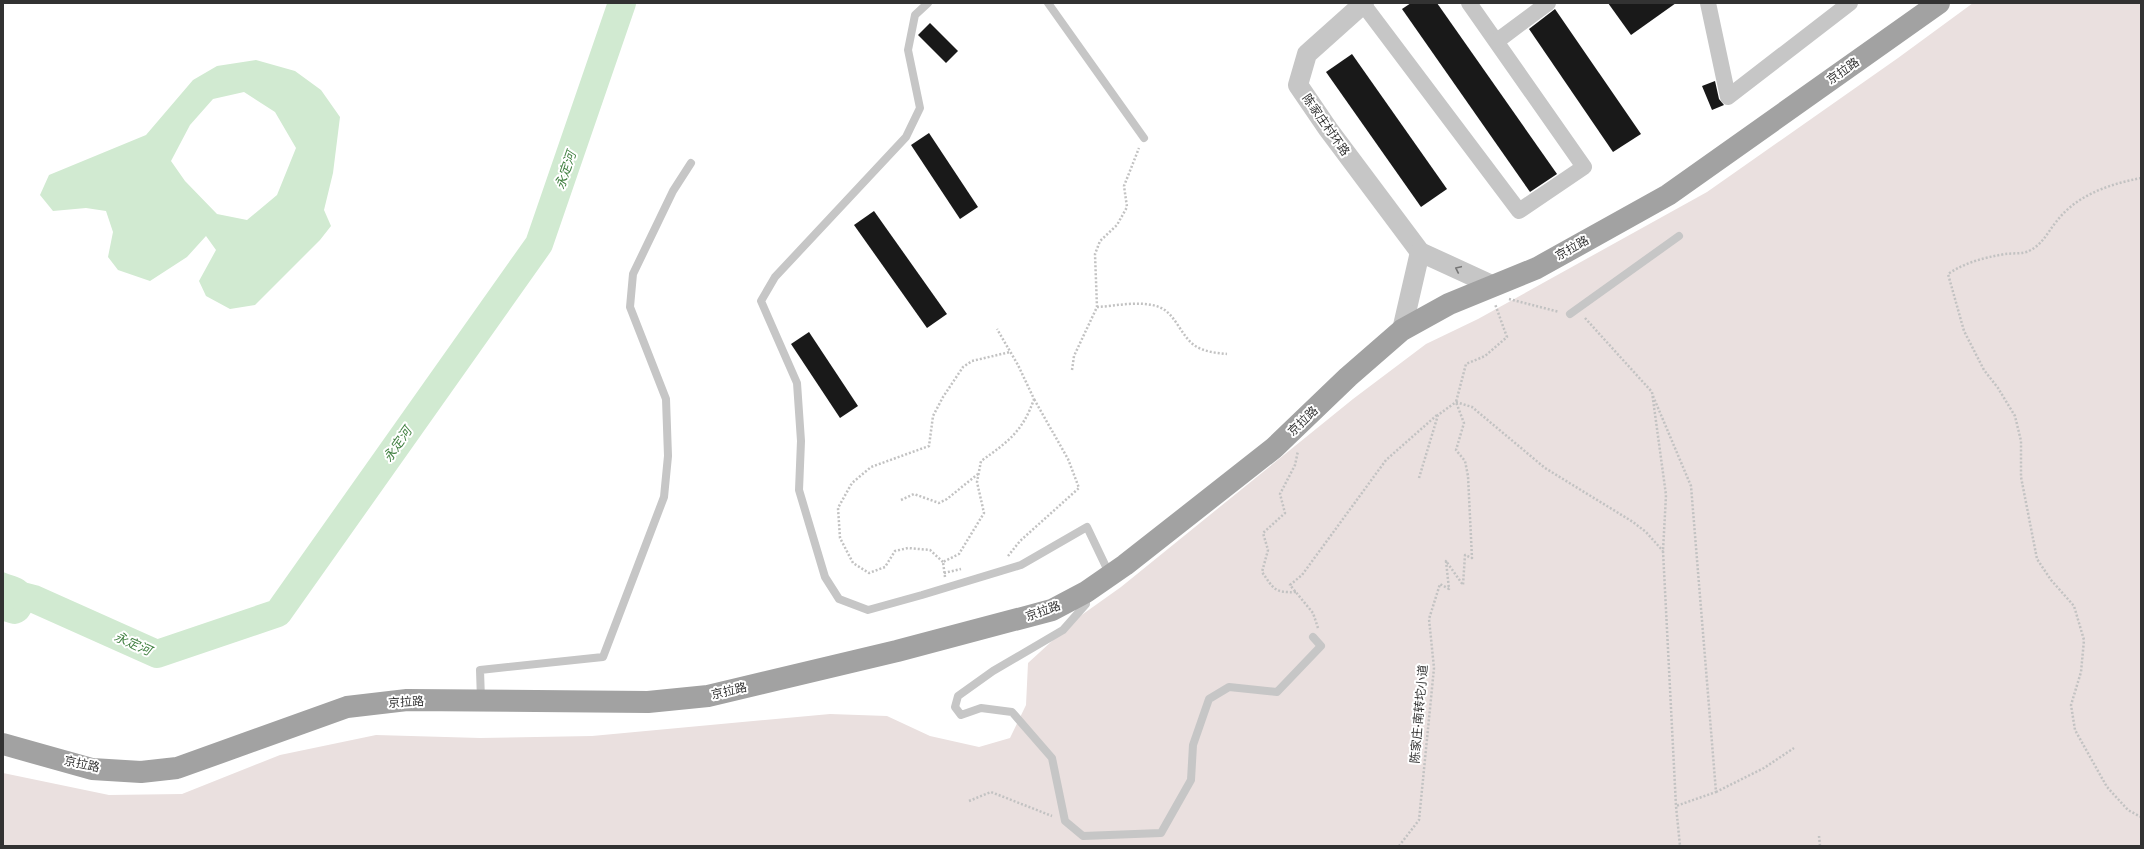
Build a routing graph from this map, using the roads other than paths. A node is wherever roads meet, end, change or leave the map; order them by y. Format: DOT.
graph roads {
  1 [pos="928,3"];
  2 [pos="1048,3"];
  3 [pos="1469,3"];
  4 [pos="1548,3"];
  5 [pos="1708,3"];
  6 [pos="1850,3"];
  7 [pos="1939,3"];
  8 [pos="1363,4"];
  9 [pos="1496,41"];
  10 [pos="1144,138"];
  11 [pos="691,163"];
  12 [pos="1680,236"];
  13 [pos="1420,252"];
  14 [pos="1494,292"];
  15 [pos="1570,314"];
  16 [pos="1402,330"];
  17 [pos="1110,575"];
  18 [pos="1086,592"];
  19 [pos="1313,637"];
  20 [pos="481,701"];
  21 [pos="3,744"];
  1 -- 17 [label="lane"];
  2 -- 10 [label="lane"];
  3 -- 9 [label="street"];
  4 -- 9 [label="street"];
  5 -- 6 [label="street"];
  7 -- 14 [label="highway, 京拉路"];
  8 -- 9 [label="street"];
  8 -- 13 [label="street, 陈家庄村环路"];
  11 -- 20 [label="lane"];
  12 -- 15 [label="lane"];
  14 -- 13 [label="street, one-way"];
  13 -- 16 [label="street"];
  14 -- 16 [label="highway, 京拉路"];
  16 -- 17 [label="highway, 京拉路"];
  17 -- 18 [label="highway, 京拉路"];
  18 -- 19 [label="lane"];
  18 -- 20 [label="highway, 京拉路"];
  20 -- 21 [label="highway, 京拉路"];
}
